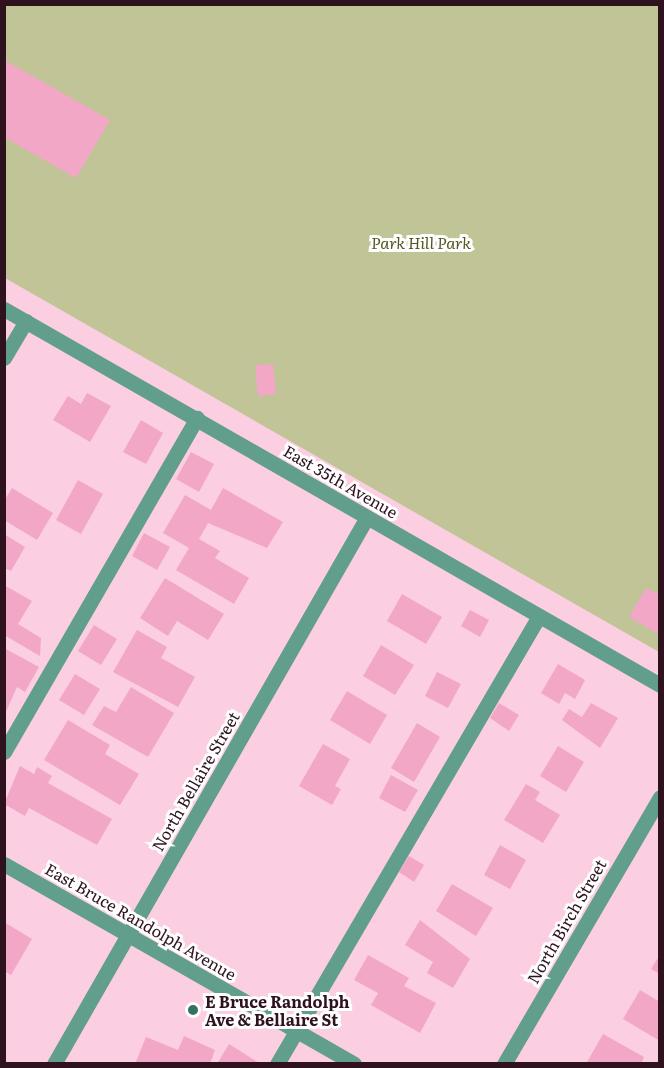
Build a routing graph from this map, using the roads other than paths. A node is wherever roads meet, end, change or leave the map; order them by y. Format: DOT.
graph roads {
  1 [pos="4,309"];
  2 [pos="26,321"];
  3 [pos="4,358"];
  4 [pos="196,418"];
  5 [pos="367,517"];
  6 [pos="539,615"];
  7 [pos="660,684"];
  8 [pos="4,752"];
  9 [pos="660,796"];
  10 [pos="4,864"];
  11 [pos="128,934"];
  12 [pos="296,1030"];
  13 [pos="54,1064"];
  14 [pos="277,1064"];
  15 [pos="354,1064"];
  16 [pos="504,1064"];
  1 -- 2 [label="street, East 35th Avenue"];
  2 -- 3 [label="street"];
  2 -- 4 [label="street, East 35th Avenue"];
  4 -- 5 [label="street, East 35th Avenue"];
  4 -- 8 [label="street"];
  5 -- 6 [label="street, East 35th Avenue"];
  5 -- 11 [label="street, North Bellaire Street"];
  6 -- 7 [label="street, East 35th Avenue"];
  6 -- 12 [label="street"];
  9 -- 16 [label="street, North Birch Street"];
  10 -- 11 [label="street, East Bruce Randolph Avenue"];
  11 -- 12 [label="street, East Bruce Randolph Avenue"];
  11 -- 13 [label="street, North Bellaire Street"];
  12 -- 14 [label="street"];
  12 -- 15 [label="street, East Bruce Randolph Avenue"];
}
